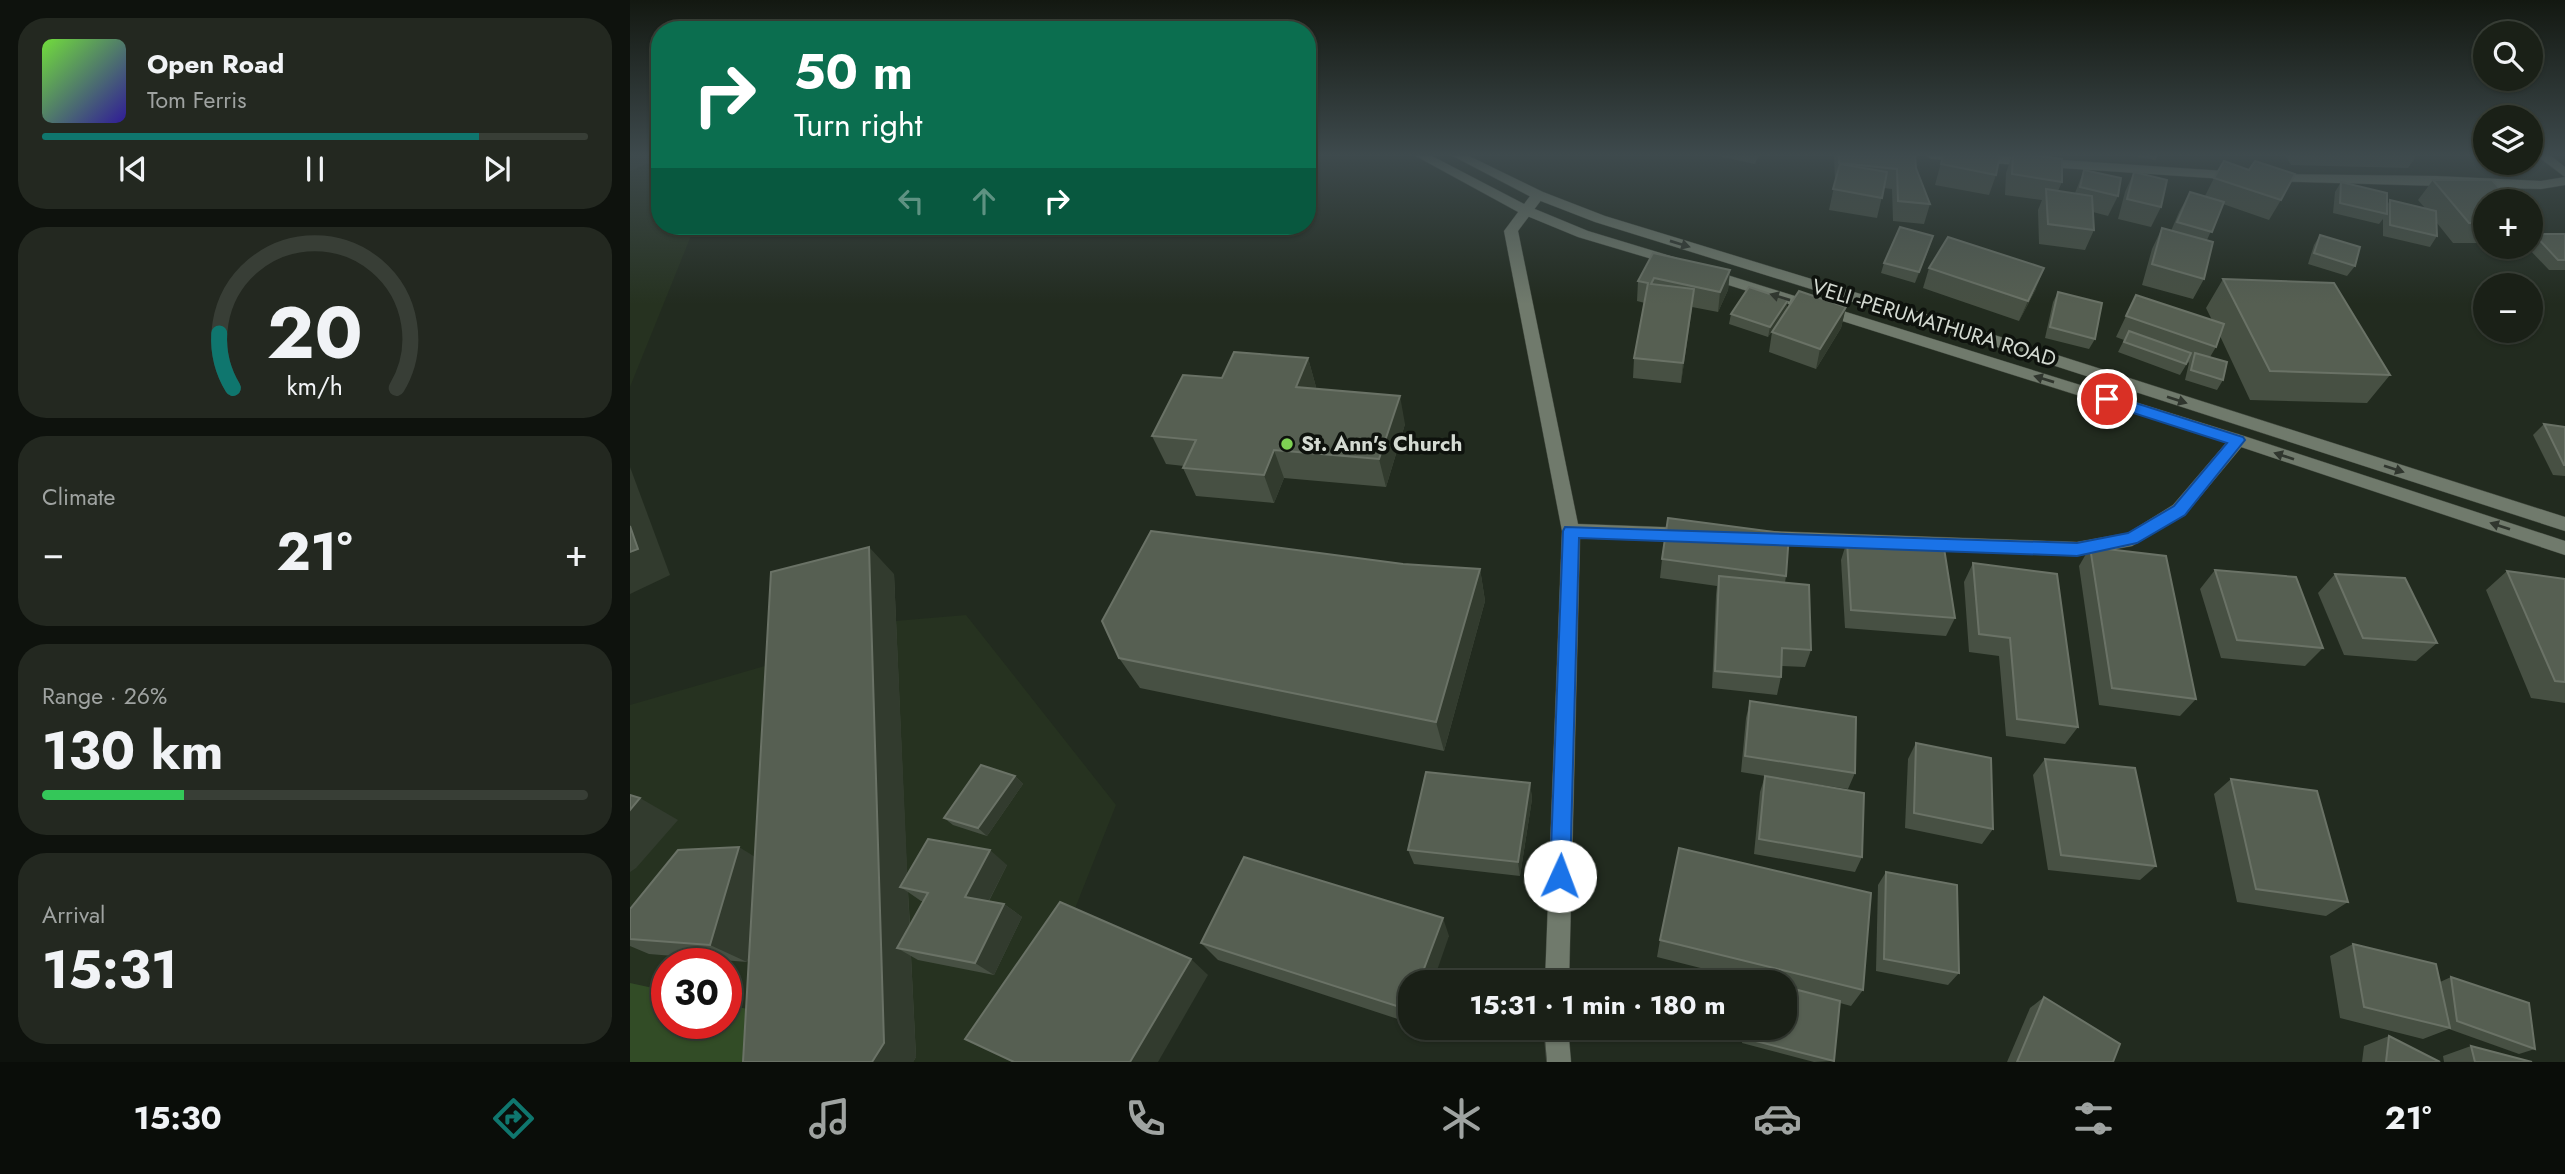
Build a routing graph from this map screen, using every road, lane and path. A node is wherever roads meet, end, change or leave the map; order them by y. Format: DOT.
graph roads {
  1 [pos="1515,205"];
  2 [pos="1530,205"];
  3 [pos="1563,205"];
  4 [pos="1525,210"];
  5 [pos="2238,440"];
  6 [pos="2565,524"];
  7 [pos="1571,531"];
  8 [pos="1708,536"];
  9 [pos="1749,537"];
  10 [pos="2565,548"];
  11 [pos="1557,970"];
  12 [pos="1557,1040"];
  13 [pos="1559,1062"];
  1 -- 4 [label="main road, VELI -PERUMATHURA ROAD"];
  2 -- 4 [label="main road"];
  3 -- 6 [label="main road, one-way"];
  5 -- 4 [label="main road, VELI -PERUMATHURA ROAD, one-way"];
  4 -- 7 [label="main road"];
  5 -- 9 [label="main road"];
  10 -- 5 [label="main road, VELI -PERUMATHURA ROAD, one-way"];
  7 -- 8 [label="main road"];
  7 -- 11 [label="main road"];
  12 -- 13 [label="main road"];
}
